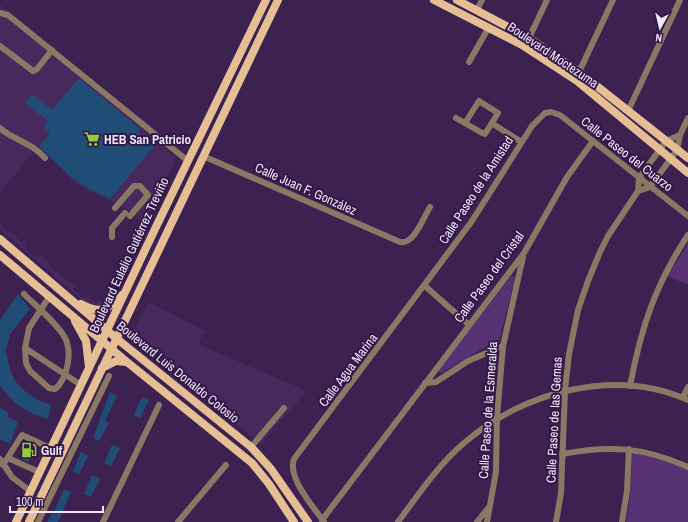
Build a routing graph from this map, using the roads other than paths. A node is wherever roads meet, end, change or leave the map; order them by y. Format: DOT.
graph roads {
  1 [pos="266,0"];
  2 [pos="278,0"];
  3 [pos="434,0"];
  4 [pos="457,0"];
  5 [pos="482,0"];
  6 [pos="547,0"];
  7 [pos="613,0"];
  8 [pos="680,0"];
  9 [pos="477,10"];
  10 [pos="0,13"];
  11 [pos="489,27"];
  12 [pos="529,38"];
  13 [pos="0,46"];
  14 [pos="52,50"];
  15 [pos="469,62"];
  16 [pos="579,72"];
  17 [pos="628,111"];
  18 [pos="551,112"];
  19 [pos="456,118"];
  20 [pos="688,118"];
  21 [pos="465,123"];
  22 [pos="493,124"];
  23 [pos="0,128"];
  24 [pos="680,135"];
  25 [pos="520,141"];
  26 [pos="593,141"];
  27 [pos="666,141"];
  28 [pos="659,150"];
  29 [pos="677,150"];
  30 [pos="203,156"];
  31 [pos="44,158"];
  32 [pos="688,158"];
  33 [pos="670,159"];
  34 [pos="188,161"];
  35 [pos="688,173"];
  36 [pos="639,178"];
  37 [pos="650,187"];
  38 [pos="638,191"];
  39 [pos="430,207"];
  40 [pos="115,208"];
  41 [pos="688,216"];
  42 [pos="172,224"];
  43 [pos="156,226"];
  44 [pos="688,235"];
  45 [pos="112,237"];
  46 [pos="0,239"];
  47 [pos="524,253"];
  48 [pos="0,255"];
  49 [pos="425,286"];
  50 [pos="126,292"];
  51 [pos="24,294"];
  52 [pos="66,296"];
  53 [pos="50,297"];
  54 [pos="39,310"];
  55 [pos="73,317"];
  56 [pos="469,325"];
  57 [pos="107,331"];
  58 [pos="116,338"];
  59 [pos="102,341"];
  60 [pos="503,346"];
  61 [pos="26,348"];
  62 [pos="111,349"];
  63 [pos="127,362"];
  64 [pos="89,368"];
  65 [pos="101,368"];
  66 [pos="65,376"];
  67 [pos="109,376"];
  68 [pos="424,383"];
  69 [pos="80,385"];
  70 [pos="630,386"];
  71 [pos="688,387"];
  72 [pos="565,390"];
  73 [pos="685,399"];
  74 [pos="159,405"];
  75 [pos="284,408"];
  76 [pos="497,417"];
  77 [pos="251,446"];
  78 [pos="50,448"];
  79 [pos="630,449"];
  80 [pos="562,454"];
  81 [pos="8,458"];
  82 [pos="2,462"];
  83 [pos="226,465"];
  84 [pos="688,467"];
  85 [pos="54,469"];
  86 [pos="39,472"];
  87 [pos="30,491"];
  88 [pos="491,504"];
  89 [pos="323,521"];
  90 [pos="16,522"];
  91 [pos="25,522"];
  92 [pos="29,522"];
  93 [pos="38,522"];
  94 [pos="103,522"];
  95 [pos="178,522"];
  96 [pos="294,522"];
  97 [pos="308,522"];
  98 [pos="398,522"];
  99 [pos="477,522"];
  100 [pos="487,522"];
  101 [pos="556,522"];
  102 [pos="622,522"];
  1 -- 34 [label="main road, Boulevard Eulalio Gutiérrez Treviño"];
  2 -- 30 [label="main road, Boulevard Eulalio Gutiérrez Treviño"];
  3 -- 11 [label="main road, Boulevard Moctezuma"];
  4 -- 9 [label="main road, Boulevard Moctezuma"];
  5 -- 9 [label="street"];
  6 -- 12 [label="street"];
  7 -- 16 [label="street"];
  8 -- 17 [label="street"];
  9 -- 12 [label="main road, Boulevard Moctezuma"];
  10 -- 14 [label="street"];
  11 -- 15 [label="street"];
  11 -- 28 [label="main road, Boulevard Moctezuma"];
  12 -- 16 [label="main road, Boulevard Moctezuma"];
  13 -- 14 [label="street"];
  14 -- 34 [label="street"];
  16 -- 17 [label="main road, Boulevard Moctezuma"];
  17 -- 27 [label="main road, Boulevard Moctezuma"];
  18 -- 25 [label="street, Calle Paseo de la Amistad"];
  18 -- 26 [label="street, Calle Paseo del Cuarzo"];
  19 -- 21 [label="street"];
  20 -- 24 [label="street"];
  21 -- 22 [label="street"];
  21 -- 22 [label="street"];
  22 -- 25 [label="street"];
  23 -- 31 [label="street"];
  24 -- 27 [label="street"];
  24 -- 29 [label="street"];
  25 -- 49 [label="street, Calle Paseo de la Amistad"];
  26 -- 36 [label="street, Calle Paseo del Cuarzo"];
  26 -- 47 [label="street, Calle Paseo del Cristal"];
  27 -- 28 [label="street"];
  27 -- 29 [label="main road, Boulevard Moctezuma"];
  28 -- 33 [label="main road, Boulevard Moctezuma"];
  28 -- 36 [label="street"];
  29 -- 32 [label="main road, Boulevard Moctezuma"];
  29 -- 33 [label="street"];
  30 -- 39 [label="street, Calle Juan F. González"];
  30 -- 42 [label="main road, Boulevard Eulalio Gutiérrez Treviño"];
  33 -- 35 [label="main road, Boulevard Moctezuma"];
  33 -- 37 [label="street"];
  34 -- 43 [label="main road, Boulevard Eulalio Gutiérrez Treviño"];
  36 -- 37 [label="street, Calle Paseo del Cuarzo"];
  36 -- 38 [label="street, Calle Paseo de las Gemas"];
  37 -- 38 [label="street"];
  37 -- 41 [label="street, Calle Paseo del Cuarzo"];
  38 -- 72 [label="street, Calle Paseo de las Gemas"];
  40 -- 45 [label="street"];
  42 -- 43 [label="main road"];
  42 -- 58 [label="main road, Boulevard Eulalio Gutiérrez Treviño"];
  43 -- 50 [label="main road, Boulevard Eulalio Gutiérrez Treviño"];
  44 -- 70 [label="street"];
  46 -- 52 [label="main road, Boulevard Luis Donaldo Colosio"];
  47 -- 56 [label="street, Calle Paseo del Cristal"];
  47 -- 60 [label="street, Calle Paseo de la Esmeralda"];
  48 -- 53 [label="main road, Boulevard Luis Donaldo Colosio"];
  49 -- 56 [label="street"];
  49 -- 89 [label="street, Calle Agua Marina"];
  50 -- 52 [label="main road"];
  50 -- 57 [label="main road, Boulevard Eulalio Gutiérrez Treviño"];
  51 -- 54 [label="street"];
  52 -- 57 [label="main road, Boulevard Luis Donaldo Colosio"];
  53 -- 54 [label="street"];
  53 -- 55 [label="main road, Boulevard Luis Donaldo Colosio"];
  54 -- 61 [label="street"];
  54 -- 66 [label="street"];
  55 -- 59 [label="main road, Boulevard Luis Donaldo Colosio"];
  55 -- 64 [label="main road"];
  56 -- 68 [label="street, Calle Paseo del Cristal"];
  57 -- 58 [label="main road, Boulevard Luis Donaldo Colosio"];
  57 -- 59 [label="main road, Boulevard Eulalio Gutiérrez Treviño"];
  58 -- 62 [label="main road, Boulevard Eulalio Gutiérrez Treviño"];
  58 -- 77 [label="main road, Boulevard Luis Donaldo Colosio"];
  59 -- 62 [label="main road, Boulevard Luis Donaldo Colosio"];
  59 -- 64 [label="main road, Boulevard Eulalio Gutiérrez Treviño"];
  60 -- 68 [label="street"];
  60 -- 76 [label="street, Calle Paseo de la Esmeralda"];
  61 -- 66 [label="street"];
  61 -- 66 [label="street"];
  62 -- 63 [label="main road, Boulevard Luis Donaldo Colosio"];
  62 -- 65 [label="main road, Boulevard Eulalio Gutiérrez Treviño"];
  63 -- 65 [label="main road"];
  63 -- 96 [label="main road, Boulevard Luis Donaldo Colosio"];
  64 -- 69 [label="main road, Boulevard Eulalio Gutiérrez Treviño"];
  65 -- 85 [label="main road, Boulevard Eulalio Gutiérrez Treviño"];
  66 -- 69 [label="street"];
  67 -- 93 [label="street"];
  68 -- 89 [label="street, Calle Paseo del Cristal"];
  69 -- 78 [label="main road, Boulevard Eulalio Gutiérrez Treviño"];
  70 -- 72 [label="street"];
  70 -- 73 [label="street"];
  71 -- 73 [label="street"];
  72 -- 76 [label="street"];
  72 -- 80 [label="street, Calle Paseo de las Gemas"];
  74 -- 94 [label="street"];
  75 -- 77 [label="street"];
  76 -- 88 [label="street, Calle Paseo de la Esmeralda"];
  76 -- 98 [label="street"];
  77 -- 97 [label="main road, Boulevard Luis Donaldo Colosio"];
  78 -- 81 [label="street"];
  78 -- 86 [label="main road, Boulevard Eulalio Gutiérrez Treviño"];
  79 -- 80 [label="street"];
  79 -- 84 [label="street"];
  79 -- 102 [label="street"];
  80 -- 101 [label="street, Calle Paseo de las Gemas"];
  81 -- 82 [label="street"];
  81 -- 86 [label="street"];
  82 -- 87 [label="street"];
  83 -- 95 [label="street"];
  85 -- 87 [label="main road"];
  85 -- 92 [label="main road, Boulevard Eulalio Gutiérrez Treviño"];
  86 -- 87 [label="main road, Boulevard Eulalio Gutiérrez Treviño"];
  87 -- 90 [label="main road, Boulevard Eulalio Gutiérrez Treviño"];
  87 -- 91 [label="main road"];
  88 -- 99 [label="street"];
  88 -- 100 [label="street, Calle Paseo de la Esmeralda"];
}
